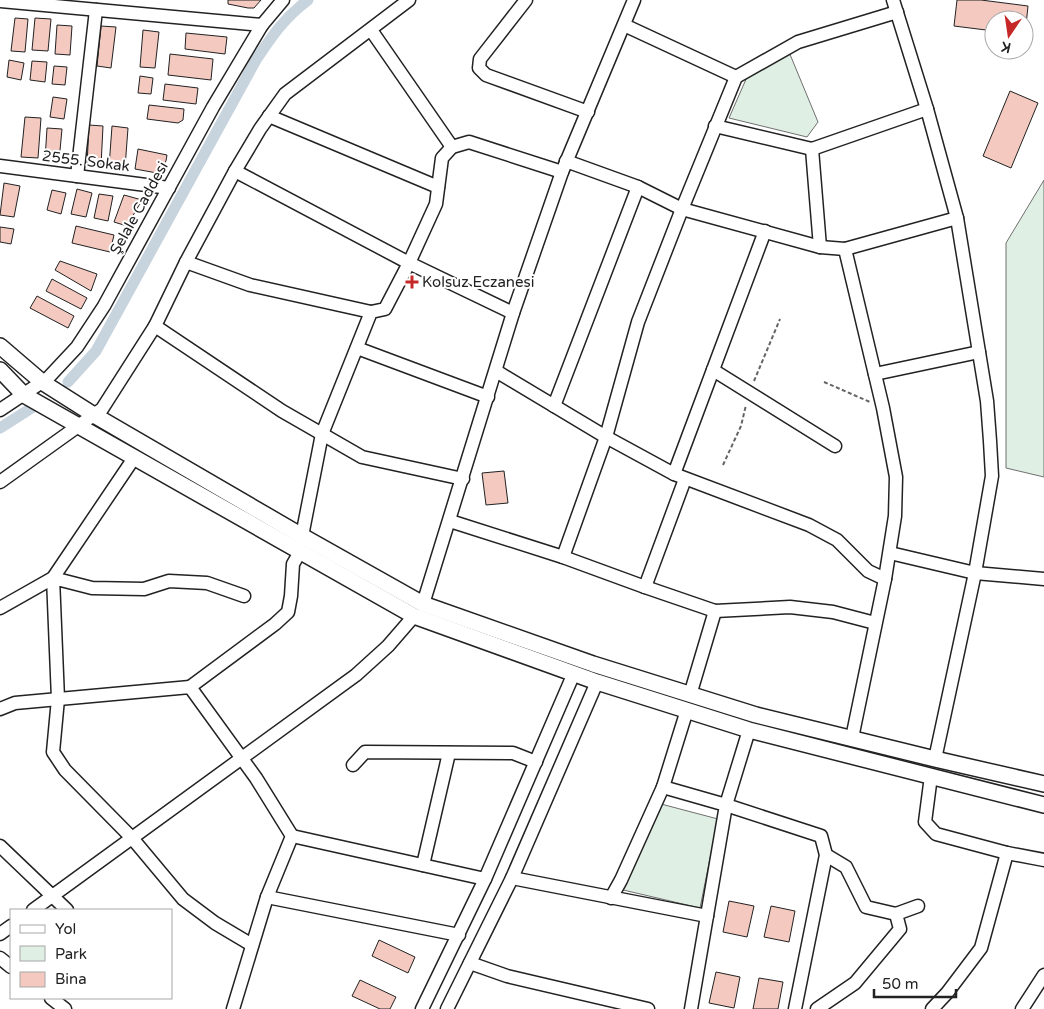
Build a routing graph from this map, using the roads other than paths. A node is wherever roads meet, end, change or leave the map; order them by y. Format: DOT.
graph roads {
  1 [pos="283,0"];
  2 [pos="409,0"];
  3 [pos="526,0"];
  4 [pos="634,0"];
  5 [pos="0,1"];
  6 [pos="895,6"];
  7 [pos="96,10"];
  8 [pos="262,25"];
  9 [pos="624,25"];
  10 [pos="371,30"];
  11 [pos="736,77"];
  12 [pos="927,108"];
  13 [pos="588,112"];
  14 [pos="269,116"];
  15 [pos="716,126"];
  16 [pos="452,147"];
  17 [pos="812,149"];
  18 [pos="0,166"];
  19 [pos="564,166"];
  20 [pos="235,171"];
  21 [pos="77,176"];
  22 [pos="438,187"];
  23 [pos="638,187"];
  24 [pos="169,188"];
  25 [pos="682,208"];
  26 [pos="957,218"];
  27 [pos="765,232"];
  28 [pos="820,246"];
  29 [pos="845,249"];
  30 [pos="186,262"];
  31 [pos="409,263"];
  32 [pos="370,312"];
  33 [pos="513,313"];
  34 [pos="155,326"];
  35 [pos="0,346"];
  36 [pos="357,348"];
  37 [pos="979,352"];
  38 [pos="0,370"];
  39 [pos="713,370"];
  40 [pos="496,371"];
  41 [pos="875,374"];
  42 [pos="42,382"];
  43 [pos="24,395"];
  44 [pos="488,397"];
  45 [pos="554,406"];
  46 [pos="0,410"];
  47 [pos="94,415"];
  48 [pos="79,426"];
  49 [pos="322,434"];
  50 [pos="606,437"];
  51 [pos="835,446"];
  52 [pos="134,458"];
  53 [pos="679,477"];
  54 [pos="463,479"];
  55 [pos="0,482"];
  56 [pos="450,521"];
  57 [pos="302,536"];
  58 [pos="300,552"];
  59 [pos="890,553"];
  60 [pos="563,557"];
  61 [pos="975,573"];
  62 [pos="53,578"];
  63 [pos="885,579"];
  64 [pos="1044,579"];
  65 [pos="645,587"];
  66 [pos="244,596"];
  67 [pos="423,604"];
  68 [pos="0,608"];
  69 [pos="715,610"];
  70 [pos="414,616"];
  71 [pos="875,623"];
  72 [pos="574,673"];
  73 [pos="597,682"];
  74 [pos="190,687"];
  75 [pos="690,695"];
  76 [pos="58,699"];
  77 [pos="0,709"];
  78 [pos="687,710"];
  79 [pos="749,730"];
  80 [pos="852,738"];
  81 [pos="449,752"];
  82 [pos="242,758"];
  83 [pos="935,760"];
  84 [pos="536,762"];
  85 [pos="353,765"];
  86 [pos="931,776"];
  87 [pos="1044,784"];
  88 [pos="663,787"];
  89 [pos="726,805"];
  90 [pos="1044,805"];
  91 [pos="292,836"];
  92 [pos="132,838"];
  93 [pos="2,850"];
  94 [pos="1007,853"];
  95 [pos="826,855"];
  96 [pos="1044,860"];
  97 [pos="423,865"];
  98 [pos="512,878"];
  99 [pos="484,879"];
  100 [pos="53,896"];
  101 [pos="266,897"];
  102 [pos="611,898"];
  103 [pos="918,906"];
  104 [pos="34,909"];
  105 [pos="66,909"];
  106 [pos="896,914"];
  107 [pos="707,916"];
  108 [pos="459,935"];
  109 [pos="252,945"];
  110 [pos="0,958"];
  111 [pos="470,963"];
  112 [pos="10,966"];
  113 [pos="1044,975"];
  114 [pos="52,999"];
  115 [pos="65,1009"];
  116 [pos="233,1009"];
  117 [pos="422,1009"];
  118 [pos="447,1009"];
  119 [pos="648,1009"];
  120 [pos="691,1009"];
  121 [pos="795,1009"];
  122 [pos="818,1009"];
  123 [pos="932,1009"];
  124 [pos="1022,1009"];
  1 -- 8 [label="street, Şelale Caddesi"];
  2 -- 10 [label="street"];
  3 -- 13 [label="street"];
  4 -- 9 [label="street"];
  5 -- 7 [label="street"];
  6 -- 11 [label="street"];
  6 -- 12 [label="street"];
  7 -- 8 [label="street"];
  7 -- 21 [label="street"];
  8 -- 24 [label="street, Şelale Caddesi"];
  9 -- 11 [label="street"];
  9 -- 13 [label="street"];
  10 -- 14 [label="street"];
  10 -- 16 [label="street"];
  11 -- 15 [label="street"];
  12 -- 17 [label="street"];
  12 -- 26 [label="street"];
  13 -- 19 [label="street"];
  14 -- 20 [label="street"];
  14 -- 22 [label="street"];
  15 -- 17 [label="street"];
  15 -- 25 [label="street"];
  16 -- 19 [label="street"];
  16 -- 22 [label="street"];
  17 -- 28 [label="street"];
  18 -- 21 [label="street, 2555. Sokak"];
  19 -- 23 [label="street"];
  19 -- 33 [label="street"];
  20 -- 30 [label="street"];
  20 -- 31 [label="street"];
  21 -- 24 [label="street, 2555. Sokak"];
  22 -- 31 [label="street"];
  23 -- 25 [label="street"];
  23 -- 45 [label="street"];
  24 -- 42 [label="street, Şelale Caddesi"];
  25 -- 27 [label="street"];
  25 -- 50 [label="street"];
  26 -- 29 [label="street"];
  26 -- 37 [label="street"];
  27 -- 28 [label="street"];
  27 -- 39 [label="street"];
  28 -- 29 [label="street"];
  29 -- 41 [label="street"];
  30 -- 32 [label="street"];
  30 -- 34 [label="street"];
  31 -- 32 [label="street"];
  31 -- 33 [label="street"];
  32 -- 36 [label="street"];
  33 -- 40 [label="street"];
  34 -- 47 [label="street"];
  34 -- 49 [label="street"];
  35 -- 42 [label="main road"];
  36 -- 44 [label="street"];
  36 -- 49 [label="street"];
  37 -- 41 [label="street"];
  37 -- 61 [label="street"];
  38 -- 43 [label="main road"];
  39 -- 51 [label="street"];
  39 -- 53 [label="street"];
  40 -- 44 [label="street"];
  40 -- 45 [label="street"];
  41 -- 59 [label="street"];
  42 -- 43 [label="street, Şelale Caddesi"];
  42 -- 47 [label="main road"];
  43 -- 46 [label="street, Şelale Caddesi"];
  43 -- 48 [label="main road"];
  44 -- 54 [label="street"];
  45 -- 50 [label="street"];
  47 -- 48 [label="street"];
  47 -- 57 [label="main road"];
  48 -- 52 [label="main road"];
  48 -- 55 [label="street"];
  49 -- 54 [label="street"];
  49 -- 57 [label="street"];
  50 -- 53 [label="street"];
  50 -- 60 [label="street"];
  52 -- 58 [label="main road"];
  52 -- 62 [label="street"];
  53 -- 63 [label="street"];
  53 -- 65 [label="street"];
  54 -- 56 [label="street"];
  56 -- 60 [label="street"];
  56 -- 67 [label="street"];
  57 -- 67 [label="main road"];
  58 -- 70 [label="main road"];
  58 -- 74 [label="street"];
  59 -- 61 [label="street"];
  59 -- 63 [label="street"];
  60 -- 65 [label="street"];
  61 -- 64 [label="street"];
  61 -- 83 [label="street"];
  62 -- 66 [label="street"];
  62 -- 68 [label="street"];
  62 -- 76 [label="street"];
  63 -- 71 [label="street"];
  65 -- 69 [label="street"];
  67 -- 70 [label="main road"];
  67 -- 75 [label="main road"];
  69 -- 71 [label="street"];
  69 -- 75 [label="street"];
  70 -- 72 [label="main road"];
  70 -- 82 [label="street"];
  71 -- 80 [label="street"];
  72 -- 73 [label="main road"];
  72 -- 84 [label="street"];
  73 -- 78 [label="main road"];
  73 -- 98 [label="street"];
  74 -- 76 [label="street"];
  74 -- 82 [label="street"];
  75 -- 80 [label="main road"];
  76 -- 77 [label="street"];
  76 -- 92 [label="street"];
  78 -- 79 [label="main road"];
  78 -- 88 [label="street"];
  79 -- 86 [label="main road"];
  79 -- 89 [label="street"];
  80 -- 83 [label="main road"];
  81 -- 84 [label="street"];
  81 -- 85 [label="street"];
  81 -- 97 [label="street"];
  82 -- 91 [label="street"];
  82 -- 92 [label="street"];
  83 -- 87 [label="main road"];
  84 -- 99 [label="street"];
  86 -- 90 [label="main road"];
  86 -- 94 [label="street"];
  88 -- 89 [label="street"];
  88 -- 102 [label="street"];
  89 -- 95 [label="street"];
  89 -- 107 [label="street"];
  91 -- 97 [label="street"];
  91 -- 101 [label="street"];
  92 -- 100 [label="street"];
  92 -- 109 [label="street"];
  93 -- 100 [label="street"];
  94 -- 96 [label="street"];
  94 -- 123 [label="street"];
  95 -- 106 [label="street"];
  95 -- 121 [label="street"];
  97 -- 99 [label="street"];
  98 -- 102 [label="street"];
  98 -- 111 [label="street"];
  99 -- 108 [label="street"];
  100 -- 104 [label="street"];
  100 -- 105 [label="street"];
  101 -- 108 [label="street"];
  101 -- 109 [label="street"];
  102 -- 107 [label="street"];
  103 -- 106 [label="street"];
  106 -- 122 [label="street"];
  107 -- 120 [label="street"];
  108 -- 117 [label="street"];
  109 -- 116 [label="street"];
  110 -- 112 [label="street"];
  111 -- 118 [label="street"];
  111 -- 119 [label="street"];
  113 -- 124 [label="street"];
  114 -- 115 [label="street"];
}
